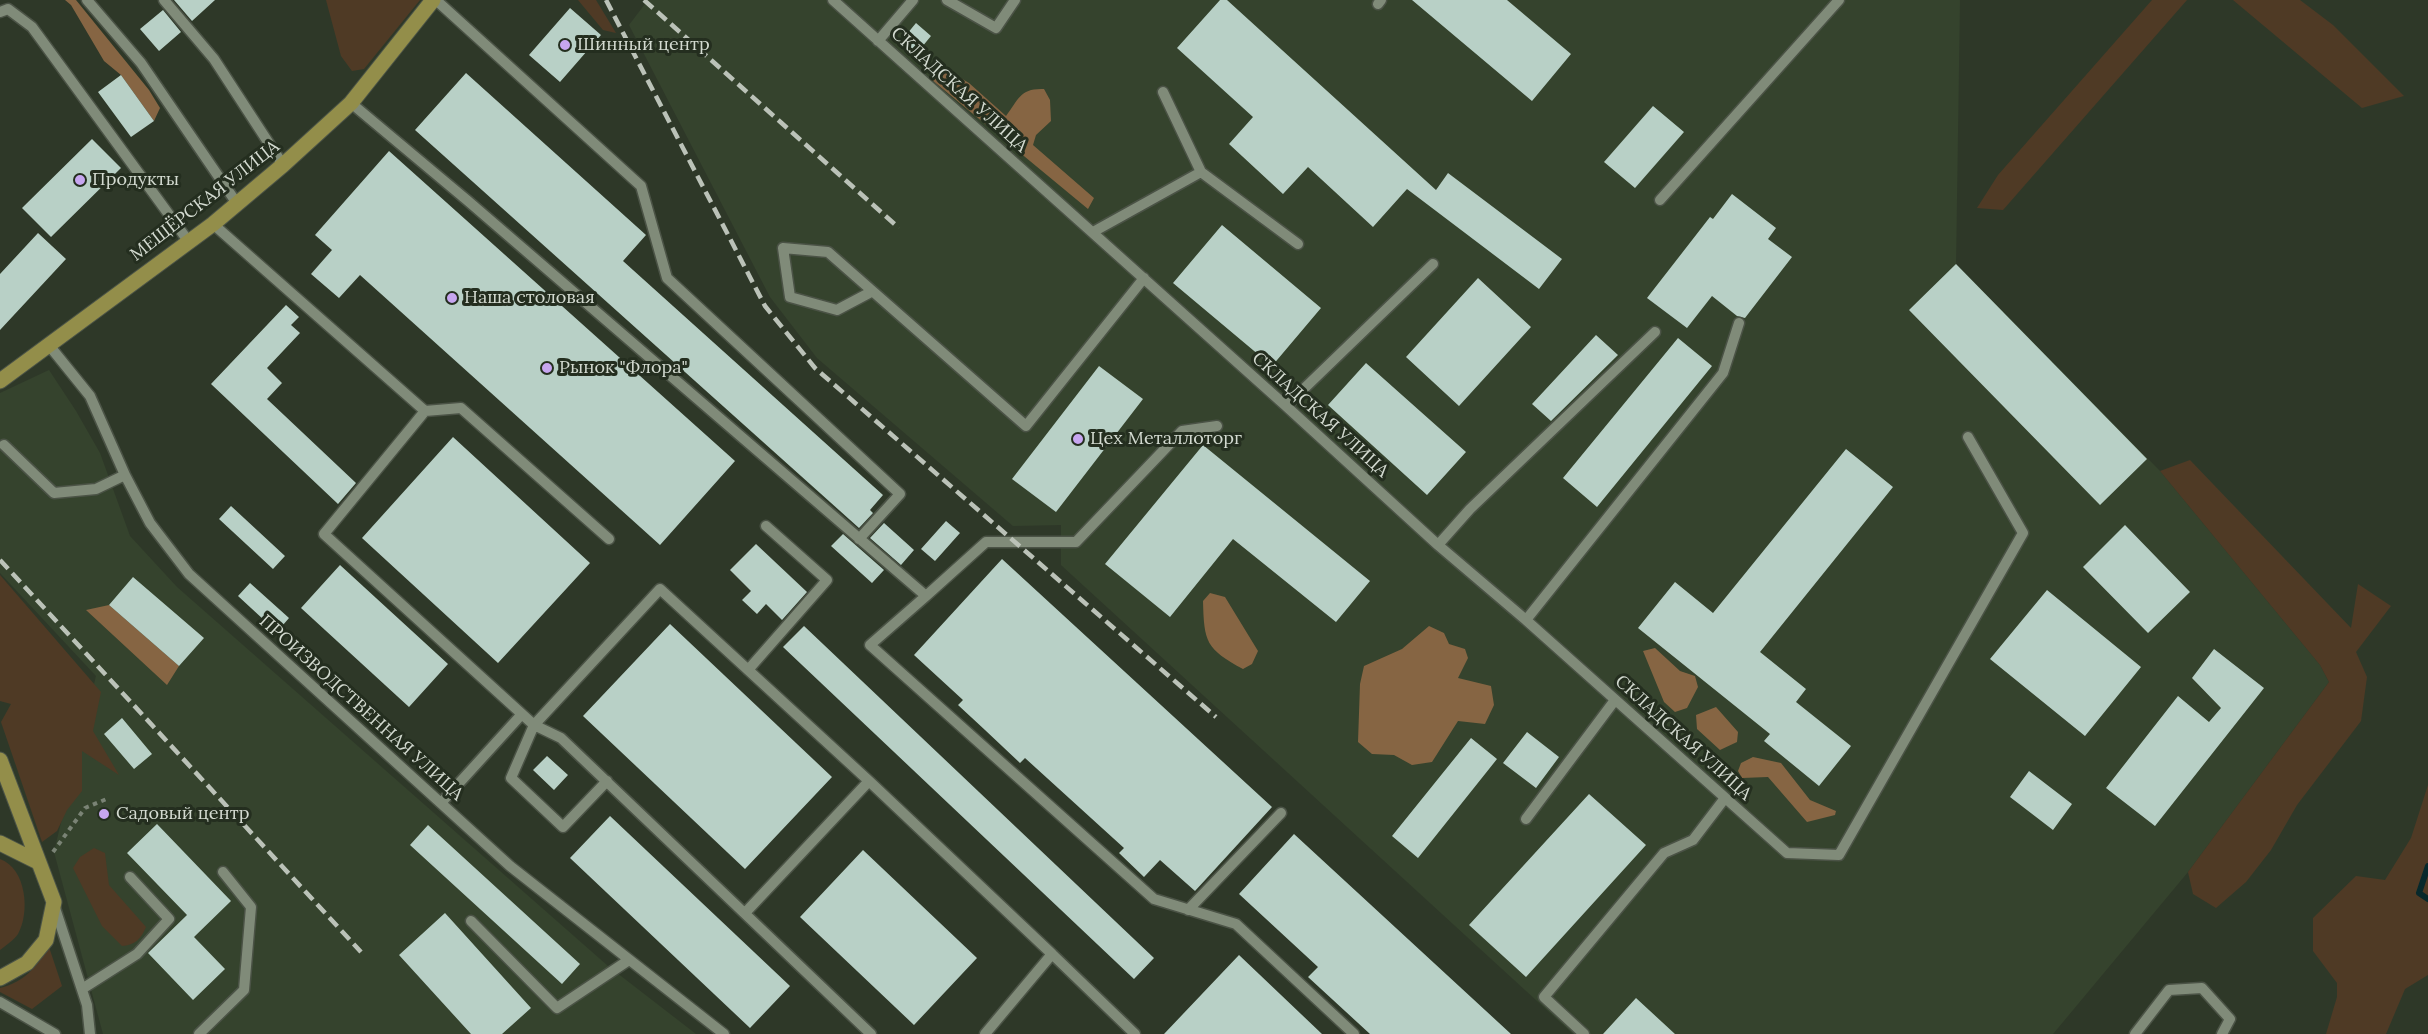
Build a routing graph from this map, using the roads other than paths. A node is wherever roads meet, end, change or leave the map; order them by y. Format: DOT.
graph roads {
  1 [pos="87,0"];
  2 [pos="164,0"];
  3 [pos="435,0"];
  4 [pos="833,0"];
  5 [pos="913,0"];
  6 [pos="947,0"];
  7 [pos="1015,0"];
  8 [pos="1839,0"];
  9 [pos="0,12"];
  10 [pos="879,41"];
  11 [pos="1163,92"];
  12 [pos="351,103"];
  13 [pos="284,165"];
  14 [pos="1201,172"];
  15 [pos="1660,200"];
  16 [pos="238,205"];
  17 [pos="213,224"];
  18 [pos="1093,232"];
  19 [pos="189,242"];
  20 [pos="1298,244"];
  21 [pos="1433,264"];
  22 [pos="1144,278"];
  23 [pos="871,292"];
  24 [pos="1739,323"];
  25 [pos="1655,332"];
  26 [pos="48,344"];
  27 [pos="0,381"];
  28 [pos="1286,405"];
  29 [pos="425,411"];
  30 [pos="1217,426"];
  31 [pos="1968,437"];
  32 [pos="4,445"];
  33 [pos="125,475"];
  34 [pos="766,526"];
  35 [pos="609,539"];
  36 [pos="859,539"];
  37 [pos="1438,545"];
  38 [pos="926,596"];
  39 [pos="1526,620"];
  40 [pos="748,670"];
  41 [pos="1615,700"];
  42 [pos="522,714"];
  43 [pos="534,725"];
  44 [pos="0,760"];
  45 [pos="607,781"];
  46 [pos="869,781"];
  47 [pos="1725,798"];
  48 [pos="441,803"];
  49 [pos="1281,813"];
  50 [pos="1526,819"];
  51 [pos="0,843"];
  52 [pos="38,862"];
  53 [pos="223,872"];
  54 [pos="130,877"];
  55 [pos="54,902"];
  56 [pos="1188,910"];
  57 [pos="745,913"];
  58 [pos="471,921"];
  59 [pos="1052,954"];
  60 [pos="629,960"];
  61 [pos="0,978"];
  62 [pos="82,989"];
  63 [pos="0,1002"];
  64 [pos="55,1034"];
  65 [pos="90,1034"];
  66 [pos="199,1034"];
  67 [pos="724,1034"];
  68 [pos="872,1034"];
  69 [pos="985,1034"];
  70 [pos="1135,1034"];
  71 [pos="1354,1034"];
  72 [pos="1584,1034"];
  73 [pos="2134,1034"];
  74 [pos="2222,1034"];
  1 -- 16 [label="street"];
  2 -- 13 [label="street"];
  3 -- 12 [label="main road, МЕЩЁРСКАЯ УЛИЦА"];
  3 -- 36 [label="street"];
  4 -- 10 [label="street, СКЛАДСКАЯ УЛИЦА"];
  5 -- 10 [label="street"];
  6 -- 7 [label="street"];
  8 -- 15 [label="street"];
  9 -- 19 [label="street"];
  10 -- 18 [label="street, СКЛАДСКАЯ УЛИЦА"];
  11 -- 14 [label="street"];
  12 -- 13 [label="main road, МЕЩЁРСКАЯ УЛИЦА"];
  12 -- 36 [label="street"];
  13 -- 16 [label="main road, МЕЩЁРСКАЯ УЛИЦА"];
  14 -- 18 [label="street"];
  14 -- 20 [label="street"];
  16 -- 17 [label="main road, МЕЩЁРСКАЯ УЛИЦА"];
  17 -- 19 [label="main road, МЕЩЁРСКАЯ УЛИЦА"];
  17 -- 29 [label="street"];
  18 -- 22 [label="street, СКЛАДСКАЯ УЛИЦА"];
  19 -- 26 [label="main road, МЕЩЁРСКАЯ УЛИЦА"];
  21 -- 28 [label="street"];
  22 -- 23 [label="street"];
  22 -- 28 [label="street, СКЛАДСКАЯ УЛИЦА"];
  23 -- 23 [label="street"];
  24 -- 39 [label="street"];
  25 -- 37 [label="street"];
  26 -- 27 [label="main road, МЕЩЁРСКАЯ УЛИЦА"];
  26 -- 33 [label="street, ПРОИЗВОДСТВЕННАЯ УЛИЦА"];
  28 -- 37 [label="street, СКЛАДСКАЯ УЛИЦА"];
  29 -- 35 [label="street"];
  29 -- 42 [label="street"];
  30 -- 38 [label="street"];
  31 -- 47 [label="street, СКЛАДСКАЯ УЛИЦА"];
  32 -- 33 [label="street"];
  33 -- 48 [label="street, ПРОИЗВОДСТВЕННАЯ УЛИЦА"];
  34 -- 40 [label="street"];
  36 -- 38 [label="street"];
  37 -- 39 [label="street, СКЛАДСКАЯ УЛИЦА"];
  38 -- 56 [label="street"];
  39 -- 41 [label="street, СКЛАДСКАЯ УЛИЦА"];
  40 -- 43 [label="street"];
  40 -- 46 [label="street"];
  41 -- 47 [label="street, СКЛАДСКАЯ УЛИЦА"];
  41 -- 50 [label="street"];
  42 -- 43 [label="street"];
  42 -- 48 [label="street"];
  43 -- 45 [label="street"];
  43 -- 45 [label="street"];
  44 -- 52 [label="main road"];
  45 -- 57 [label="street"];
  46 -- 57 [label="street"];
  46 -- 59 [label="street"];
  47 -- 72 [label="street"];
  48 -- 60 [label="street, ПРОИЗВОДСТВЕННАЯ УЛИЦА"];
  49 -- 56 [label="street"];
  51 -- 52 [label="main road"];
  52 -- 55 [label="main road"];
  53 -- 66 [label="street"];
  54 -- 62 [label="street"];
  55 -- 61 [label="main road"];
  55 -- 62 [label="street"];
  56 -- 71 [label="street"];
  57 -- 68 [label="street"];
  58 -- 60 [label="street"];
  59 -- 69 [label="street"];
  59 -- 70 [label="street"];
  60 -- 67 [label="street, ПРОИЗВОДСТВЕННАЯ УЛИЦА"];
  62 -- 65 [label="street"];
  63 -- 64 [label="street"];
  73 -- 74 [label="street"];
}
